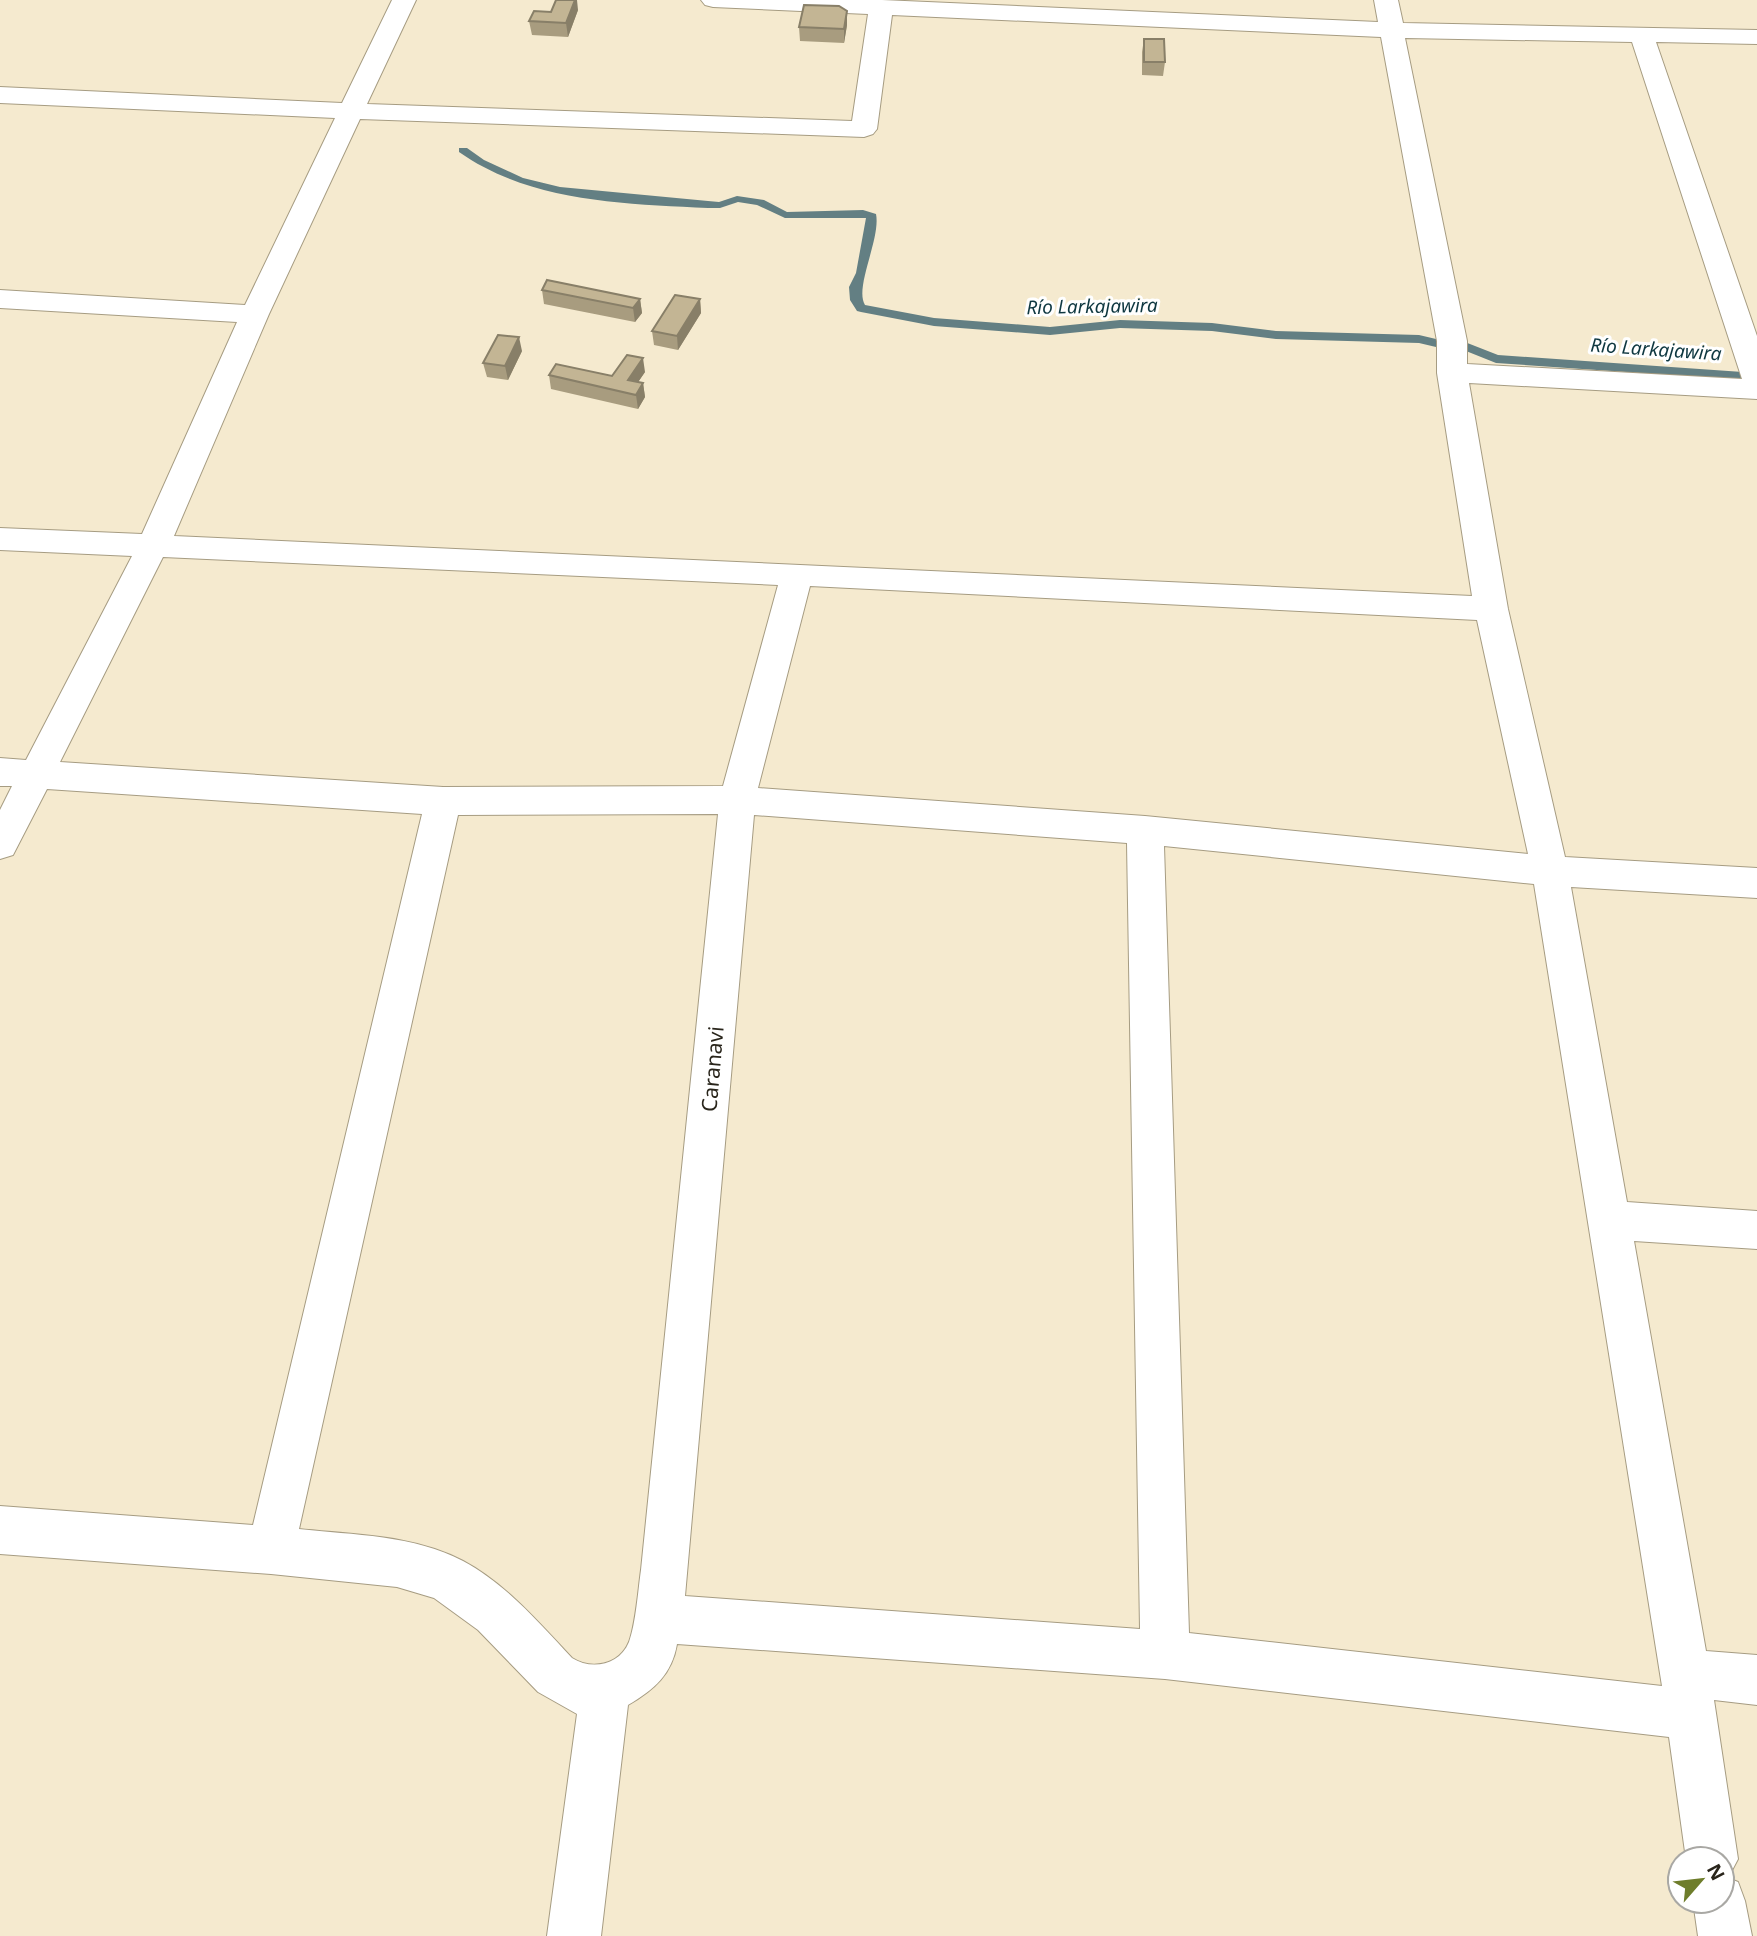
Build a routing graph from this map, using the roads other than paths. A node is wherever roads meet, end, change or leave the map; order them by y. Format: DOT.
graph roads {
  1 [pos="404,0"];
  2 [pos="713,0"];
  3 [pos="881,7"];
  4 [pos="1141,9"];
  5 [pos="1389,15"];
  6 [pos="1641,33"];
  7 [pos="1757,37"];
  8 [pos="0,95"];
  9 [pos="350,111"];
  10 [pos="0,299"];
  11 [pos="255,314"];
  12 [pos="1452,373"];
  13 [pos="1757,379"];
  14 [pos="1757,389"];
  15 [pos="0,539"];
  16 [pos="153,547"];
  17 [pos="797,574"];
  18 [pos="1491,609"];
  19 [pos="0,772"];
  20 [pos="36,775"];
  21 [pos="737,800"];
  22 [pos="443,802"];
  23 [pos="1145,830"];
  24 [pos="0,845"];
  25 [pos="1550,871"];
  26 [pos="1757,883"];
  27 [pos="1609,1220"];
  28 [pos="1757,1230"];
  29 [pos="0,1530"];
  30 [pos="271,1550"];
  31 [pos="657,1618"];
  32 [pos="1165,1655"];
  33 [pos="1757,1680"];
  34 [pos="606,1690"];
  35 [pos="1687,1694"];
  36 [pos="1711,1845"];
  37 [pos="1721,1915"];
  38 [pos="574,1936"];
  39 [pos="1725,1936"];
  1 -- 9 [label="street"];
  2 -- 3 [label="street"];
  3 -- 4 [label="street"];
  3 -- 9 [label="street"];
  4 -- 5 [label="street"];
  5 -- 6 [label="street"];
  5 -- 12 [label="street"];
  6 -- 7 [label="street"];
  6 -- 13 [label="street"];
  8 -- 9 [label="street"];
  9 -- 11 [label="street"];
  10 -- 11 [label="street"];
  11 -- 16 [label="street"];
  12 -- 14 [label="street"];
  12 -- 18 [label="street"];
  15 -- 16 [label="street"];
  16 -- 17 [label="street"];
  16 -- 20 [label="street"];
  17 -- 18 [label="street"];
  17 -- 21 [label="street, Caranavi"];
  18 -- 25 [label="street"];
  19 -- 20 [label="street"];
  20 -- 22 [label="street"];
  20 -- 24 [label="street"];
  21 -- 22 [label="street"];
  21 -- 23 [label="street"];
  21 -- 31 [label="street, Caranavi"];
  22 -- 30 [label="street"];
  23 -- 25 [label="street"];
  23 -- 32 [label="street"];
  25 -- 26 [label="street"];
  25 -- 27 [label="street"];
  27 -- 28 [label="street"];
  27 -- 35 [label="street"];
  29 -- 30 [label="street"];
  30 -- 34 [label="street"];
  31 -- 32 [label="street"];
  31 -- 34 [label="street, Caranavi"];
  32 -- 35 [label="street"];
  33 -- 35 [label="street"];
  34 -- 38 [label="street"];
  35 -- 36 [label="street"];
  37 -- 39 [label="street"];
}
